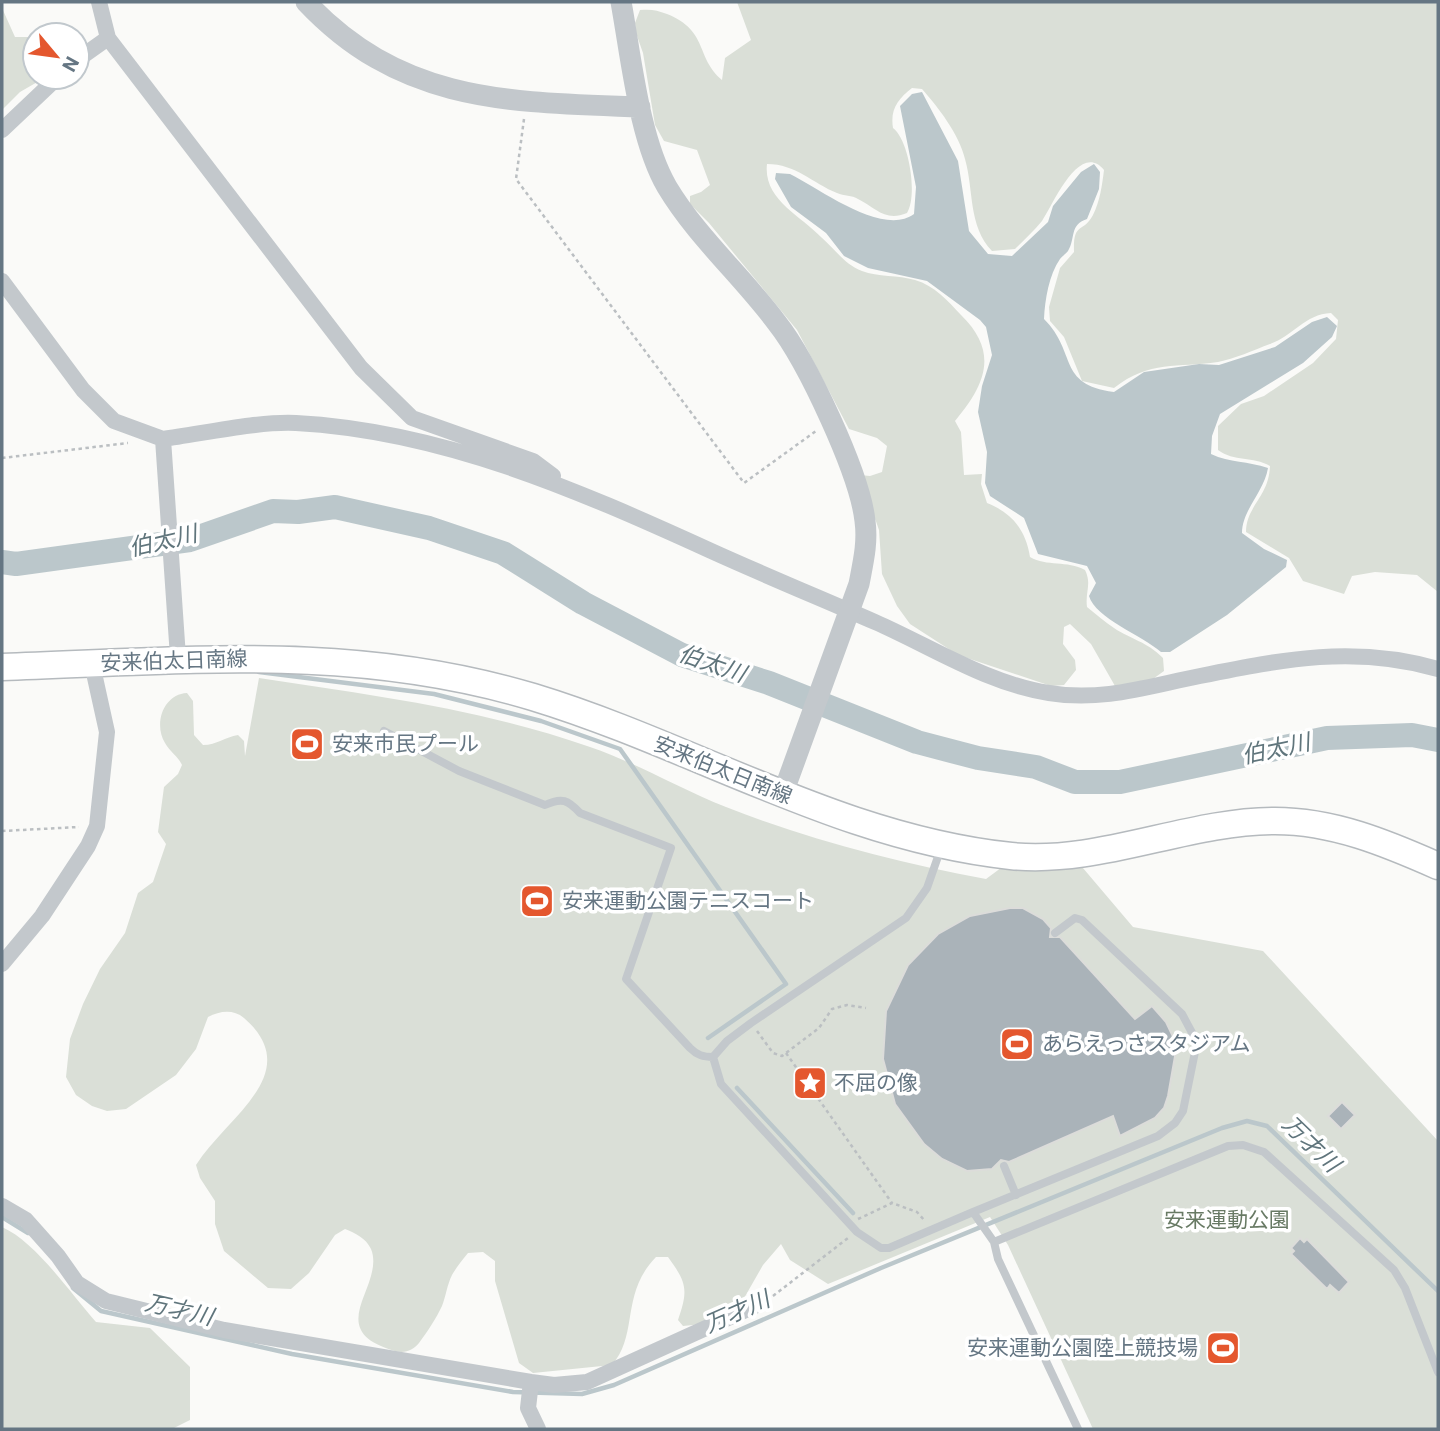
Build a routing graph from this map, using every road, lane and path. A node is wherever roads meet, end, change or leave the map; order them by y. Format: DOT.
graph roads {
  1 [pos="99,2"];
  2 [pos="306,2"];
  3 [pos="621,2"];
  4 [pos="108,38"];
  5 [pos="91,50"];
  6 [pos="43,91"];
  7 [pos="526,103"];
  8 [pos="640,107"];
  9 [pos="2,130"];
  10 [pos="2,281"];
  11 [pos="830,421"];
  12 [pos="163,445"];
  13 [pos="2,458"];
  14 [pos="572,491"];
  15 [pos="848,617"];
  16 [pos="177,647"];
  17 [pos="92,664"];
  18 [pos="2,667"];
  19 [pos="1438,669"];
  20 [pos="383,731"];
  21 [pos="782,796"];
  22 [pos="97,826"];
  23 [pos="2,831"];
  24 [pos="942,845"];
  25 [pos="1438,866"];
  26 [pos="1055,933"];
  27 [pos="2,964"];
  28 [pos="866,1008"];
  29 [pos="751,1023"];
  30 [pos="786,1053"];
  31 [pos="713,1057"];
  32 [pos="1004,1166"];
  33 [pos="1016,1195"];
  34 [pos="892,1203"];
  35 [pos="2,1206"];
  36 [pos="973,1212"];
  37 [pos="849,1224"];
  38 [pos="930,1230"];
  39 [pos="856,1232"];
  40 [pos="995,1241"];
  41 [pos="761,1303"];
  42 [pos="1438,1372"];
  43 [pos="531,1382"];
  44 [pos="538,1429"];
  45 [pos="1078,1429"];
  1 -- 4 [label="street"];
  2 -- 7 [label="street"];
  3 -- 8 [label="street"];
  4 -- 5 [label="street"];
  4 -- 14 [label="street"];
  6 -- 9 [label="street"];
  7 -- 8 [label="street"];
  7 -- 11 [label="path"];
  8 -- 11 [label="street"];
  10 -- 12 [label="street"];
  11 -- 15 [label="street"];
  12 -- 13 [label="path"];
  12 -- 14 [label="street"];
  12 -- 16 [label="street"];
  14 -- 15 [label="street"];
  15 -- 19 [label="street"];
  15 -- 21 [label="street"];
  16 -- 17 [label="main road, 安来伯太日南線"];
  16 -- 21 [label="main road, 安来伯太日南線"];
  17 -- 18 [label="main road, 安来伯太日南線"];
  17 -- 22 [label="street"];
  20 -- 31 [label="lane"];
  21 -- 24 [label="main road, 安来伯太日南線"];
  22 -- 23 [label="path"];
  22 -- 27 [label="street"];
  24 -- 25 [label="main road, 安来伯太日南線"];
  24 -- 29 [label="lane"];
  26 -- 33 [label="lane"];
  28 -- 30 [label="path"];
  29 -- 30 [label="path"];
  29 -- 31 [label="lane"];
  30 -- 34 [label="path"];
  31 -- 37 [label="lane"];
  32 -- 33 [label="lane"];
  33 -- 36 [label="lane"];
  34 -- 37 [label="path"];
  34 -- 38 [label="path"];
  35 -- 43 [label="street"];
  36 -- 38 [label="lane"];
  36 -- 40 [label="lane"];
  37 -- 39 [label="lane"];
  38 -- 39 [label="lane"];
  39 -- 41 [label="path"];
  40 -- 42 [label="lane"];
  40 -- 45 [label="lane"];
  41 -- 43 [label="street"];
  43 -- 44 [label="street"];
}
